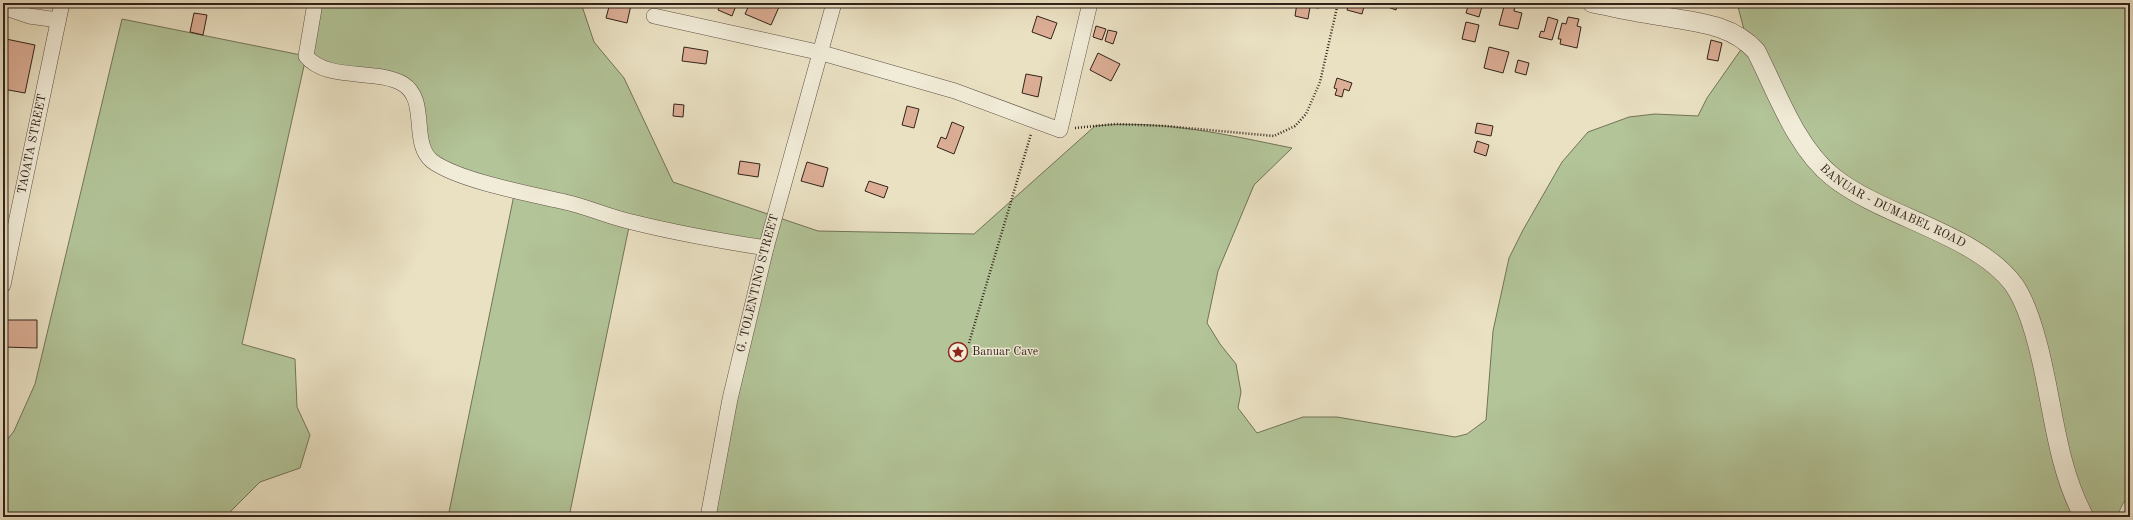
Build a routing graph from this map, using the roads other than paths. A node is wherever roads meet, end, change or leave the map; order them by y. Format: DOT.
graph roads {
  1 [pos="62,3"];
  2 [pos="315,3"];
  3 [pos="834,3"];
  4 [pos="1090,3"];
  5 [pos="1592,3"];
  6 [pos="3,7"];
  7 [pos="654,16"];
  8 [pos="58,20"];
  9 [pos="822,53"];
  10 [pos="766,248"];
  11 [pos="3,285"];
  12 [pos="2130,507"];
  13 [pos="708,517"];
  14 [pos="2084,517"];
  15 [pos="2125,517"];
  1 -- 8 [label="street, TAOATA STREET"];
  2 -- 10 [label="street"];
  3 -- 9 [label="street, G. TOLENTINO STREET"];
  4 -- 9 [label="street"];
  5 -- 14 [label="street, BANUAR - DUMABEL ROAD"];
  6 -- 8 [label="street"];
  7 -- 9 [label="street"];
  8 -- 11 [label="street, TAOATA STREET"];
  9 -- 10 [label="street, G. TOLENTINO STREET"];
  10 -- 13 [label="street, G. TOLENTINO STREET"];
  12 -- 15 [label="street"];
}
